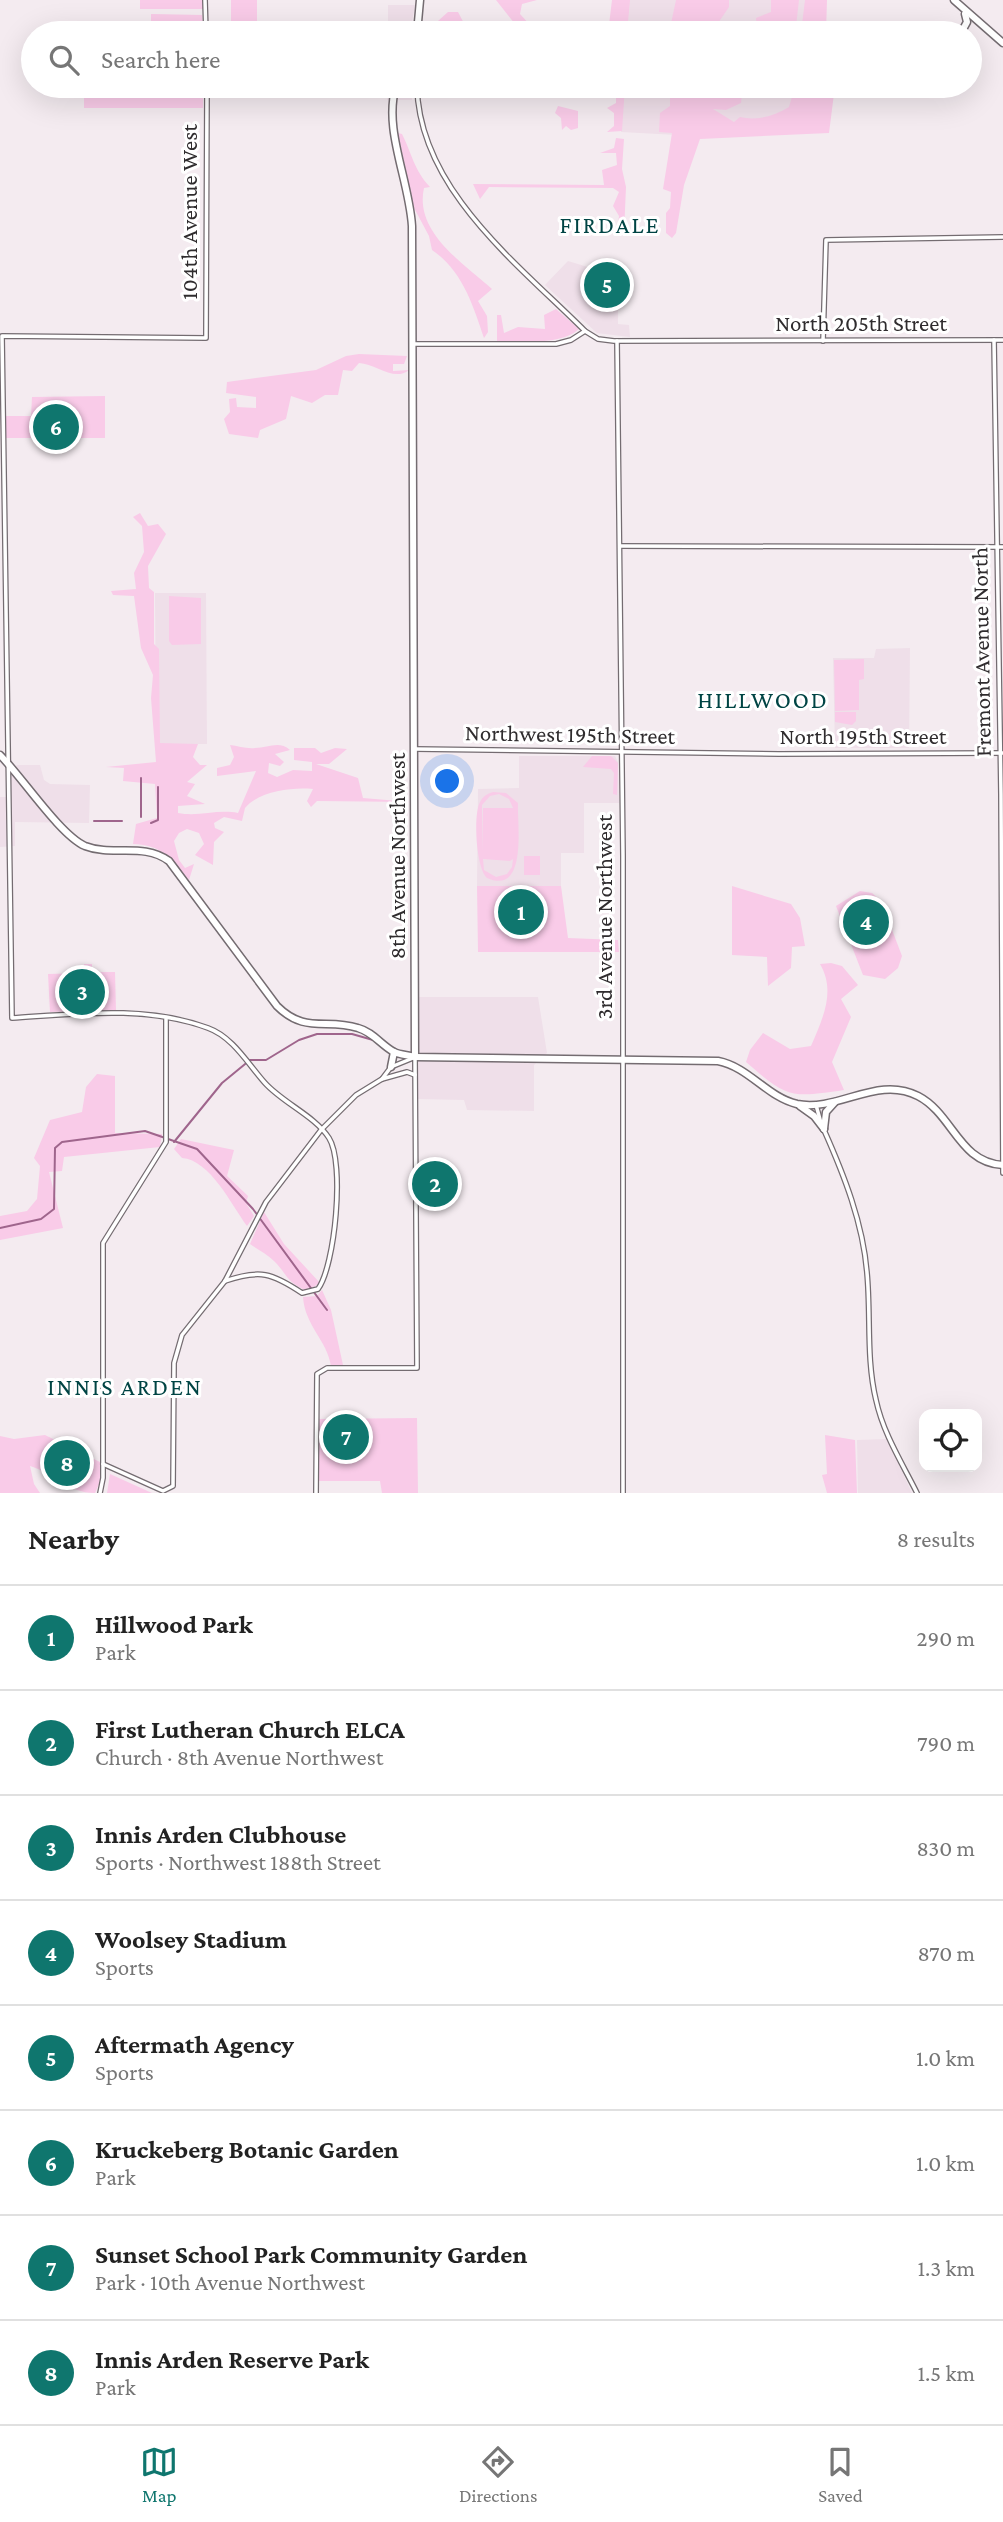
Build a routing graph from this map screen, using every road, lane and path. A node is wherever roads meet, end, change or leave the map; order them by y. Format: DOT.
graph roads {
  1 [pos="205,0"];
  2 [pos="420,0"];
  3 [pos="954,0"];
  4 [pos="965,12"];
  5 [pos="206,21"];
  6 [pos="418,21"];
  7 [pos="967,21"];
  8 [pos="976,21"];
  9 [pos="982,26"];
  10 [pos="1001,33"];
  11 [pos="991,34"];
  12 [pos="1003,43"];
  13 [pos="206,98"];
  14 [pos="394,98"];
  15 [pos="419,98"];
  16 [pos="1003,237"];
  17 [pos="585,331"];
  18 [pos="994,340"];
  19 [pos="1003,340"];
  20 [pos="618,341"];
  21 [pos="823,341"];
  22 [pos="411,344"];
  23 [pos="620,546"];
  24 [pos="997,547"];
  25 [pos="1003,547"];
  26 [pos="10,745"];
  27 [pos="415,749"];
  28 [pos="622,752"];
  29 [pos="724,753"];
  30 [pos="1002,753"];
  31 [pos="0,755"];
  32 [pos="10,766"];
  33 [pos="19,784"];
  34 [pos="11,792"];
  35 [pos="166,1019"];
  36 [pos="394,1052"];
  37 [pos="415,1057"];
  38 [pos="621,1059"];
  39 [pos="405,1063"];
  40 [pos="391,1067"];
  41 [pos="415,1075"];
  42 [pos="397,1076"];
  43 [pos="382,1079"];
  44 [pos="840,1100"];
  45 [pos="795,1103"];
  46 [pos="816,1105"];
  47 [pos="824,1129"];
  48 [pos="321,1130"];
  49 [pos="1003,1165"];
  50 [pos="1003,1173"];
  51 [pos="225,1281"];
  52 [pos="103,1464"];
  53 [pos="100,1493"];
  54 [pos="316,1493"];
  55 [pos="623,1493"];
  56 [pos="917,1493"];
  1 -- 5 [label="street"];
  2 -- 6 [label="main road"];
  3 -- 4 [label="main road"];
  4 -- 7 [label="main road"];
  4 -- 8 [label="main road"];
  9 -- 11 [label="main road"];
  10 -- 11 [label="street"];
  11 -- 12 [label="main road"];
  13 -- 26 [label="street, 104th Avenue West"];
  14 -- 22 [label="main road, 8th Avenue Northwest"];
  15 -- 17 [label="street"];
  16 -- 21 [label="street"];
  17 -- 20 [label="street, North 205th Street"];
  17 -- 22 [label="street"];
  18 -- 19 [label="street, North 205th Street"];
  18 -- 21 [label="street, North 205th Street"];
  18 -- 24 [label="street, Fremont Avenue North"];
  20 -- 21 [label="street, North 205th Street"];
  20 -- 23 [label="street, 3rd Avenue Northwest"];
  22 -- 27 [label="main road, 8th Avenue Northwest"];
  23 -- 24 [label="street"];
  23 -- 28 [label="street, 3rd Avenue Northwest"];
  24 -- 25 [label="street"];
  24 -- 30 [label="street, Fremont Avenue North"];
  26 -- 31 [label="street"];
  26 -- 32 [label="street"];
  27 -- 28 [label="street, Northwest 195th Street"];
  27 -- 37 [label="main road, 8th Avenue Northwest"];
  28 -- 29 [label="street, Northwest 195th Street"];
  28 -- 38 [label="street, 3rd Avenue Northwest"];
  29 -- 30 [label="street, North 195th Street"];
  30 -- 49 [label="street, Fremont Avenue North"];
  31 -- 32 [label="main road"];
  32 -- 33 [label="main road"];
  32 -- 34 [label="street"];
  33 -- 34 [label="street"];
  33 -- 36 [label="main road"];
  34 -- 35 [label="street"];
  35 -- 48 [label="street"];
  35 -- 52 [label="street"];
  36 -- 37 [label="main road"];
  36 -- 40 [label="main road"];
  37 -- 38 [label="main road"];
  37 -- 39 [label="street"];
  37 -- 41 [label="street, 8th Avenue Northwest"];
  38 -- 45 [label="main road"];
  38 -- 55 [label="street, 3rd Avenue Northwest"];
  39 -- 40 [label="street"];
  39 -- 42 [label="street"];
  40 -- 43 [label="street"];
  41 -- 42 [label="street"];
  41 -- 54 [label="street, 8th Avenue Northwest"];
  42 -- 43 [label="street"];
  43 -- 48 [label="street"];
  44 -- 46 [label="main road"];
  44 -- 47 [label="main road"];
  44 -- 49 [label="main road"];
  45 -- 46 [label="main road"];
  45 -- 47 [label="main road"];
  46 -- 47 [label="street"];
  47 -- 56 [label="street"];
  48 -- 51 [label="street"];
  48 -- 51 [label="street"];
  49 -- 50 [label="street, Fremont Avenue North"];
  51 -- 52 [label="street"];
  52 -- 53 [label="street"];
}
